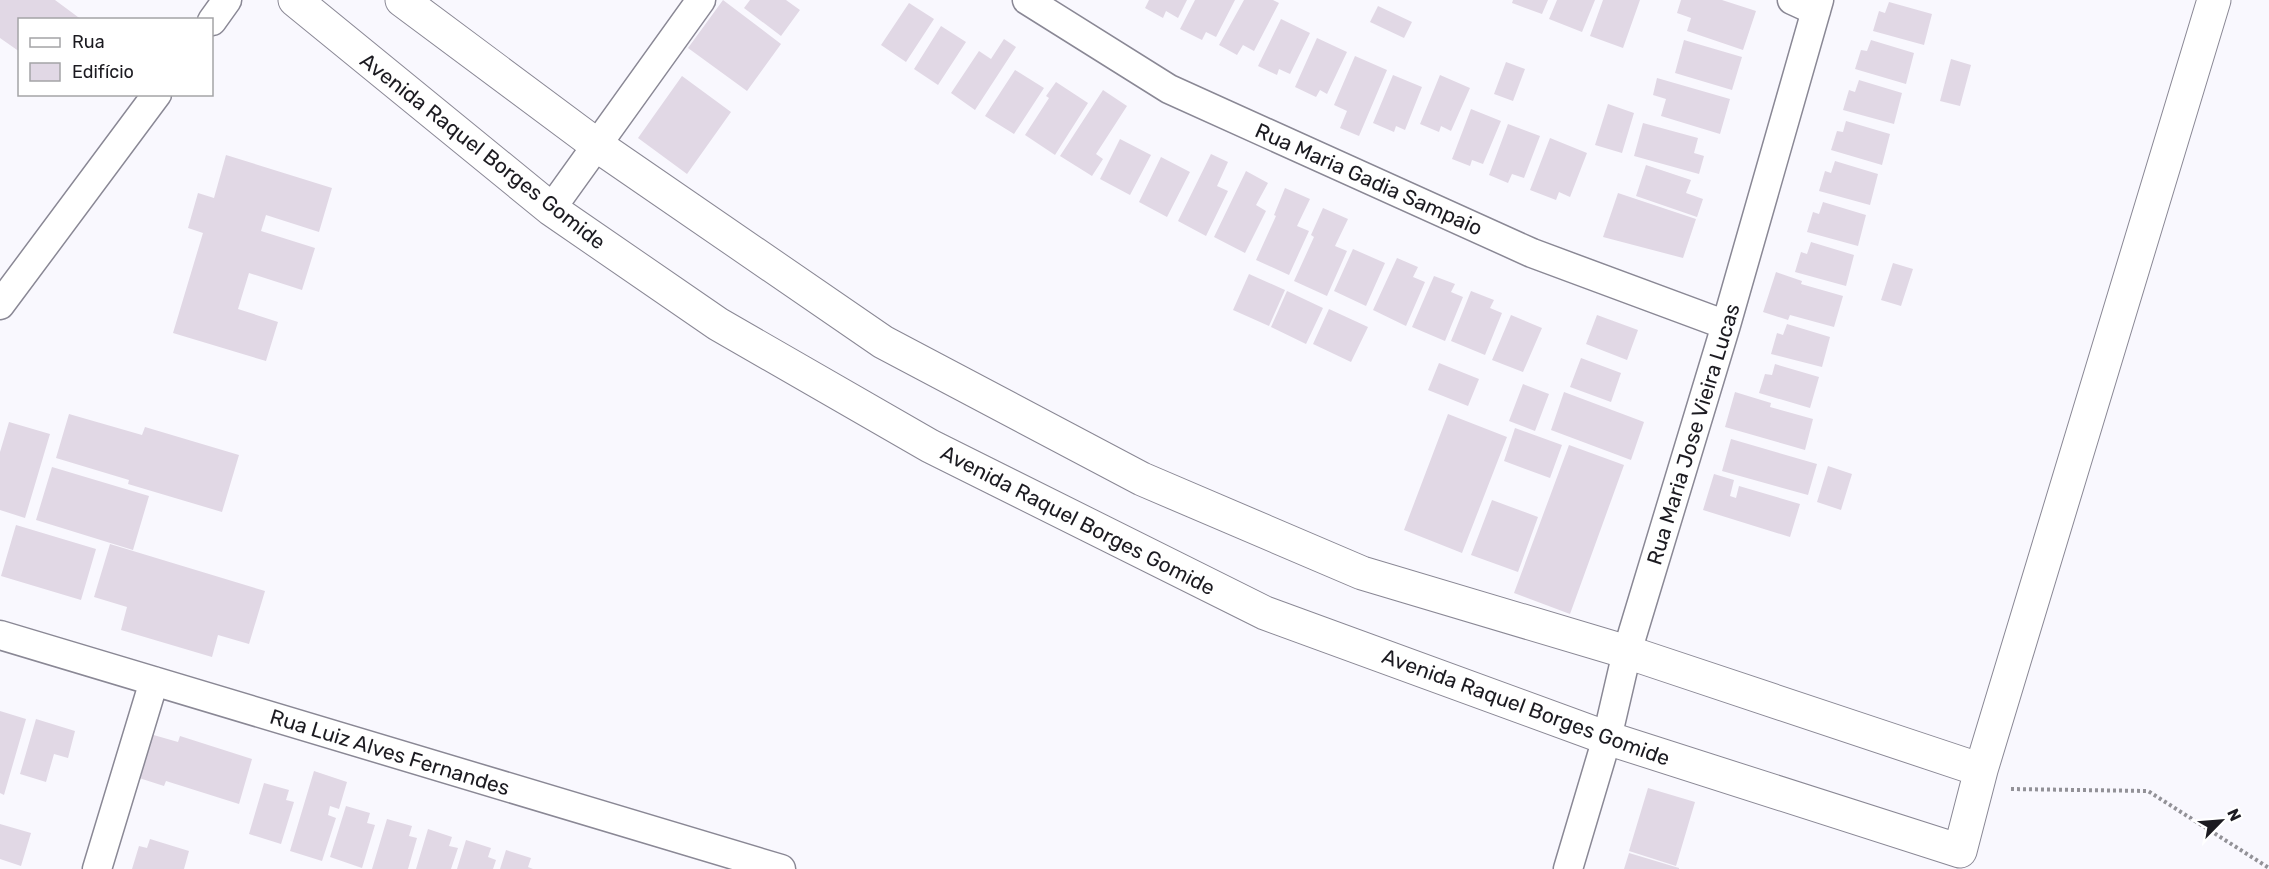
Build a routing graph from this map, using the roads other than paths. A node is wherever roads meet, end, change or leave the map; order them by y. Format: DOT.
graph roads {
  1 [pos="227,0"];
  2 [pos="295,0"];
  3 [pos="402,0"];
  4 [pos="701,0"];
  5 [pos="1027,0"];
  6 [pos="2214,0"];
  7 [pos="1809,4"];
  8 [pos="213,20"];
  9 [pos="156,96"];
  10 [pos="598,146"];
  11 [pos="551,209"];
  12 [pos="0,305"];
  13 [pos="1726,325"];
  14 [pos="0,635"];
  15 [pos="1627,652"];
  16 [pos="154,681"];
  17 [pos="1607,738"];
  18 [pos="1978,783"];
  19 [pos="1957,860"];
  20 [pos="97,869"];
  21 [pos="781,869"];
  22 [pos="1568,869"];
  1 -- 8 [label="street"];
  2 -- 11 [label="street, Avenida Raquel Borges Gomide"];
  3 -- 10 [label="street"];
  4 -- 10 [label="street"];
  5 -- 13 [label="street, Rua Maria Gadia Sampaio"];
  6 -- 18 [label="street"];
  7 -- 13 [label="street, Rua Maria Jose Vieira Lucas"];
  9 -- 12 [label="street"];
  10 -- 11 [label="street"];
  10 -- 15 [label="street"];
  11 -- 17 [label="street, Avenida Raquel Borges Gomide"];
  13 -- 15 [label="street, Rua Maria Jose Vieira Lucas"];
  14 -- 16 [label="street, Rua Luiz Alves Fernandes"];
  15 -- 17 [label="street, Rua Maria Jose Vieira Lucas"];
  15 -- 18 [label="street"];
  16 -- 20 [label="street"];
  16 -- 21 [label="street, Rua Luiz Alves Fernandes"];
  17 -- 19 [label="street, Avenida Raquel Borges Gomide"];
  17 -- 22 [label="street, Rua Maria Jose Vieira Lucas"];
  18 -- 19 [label="street"];
}
